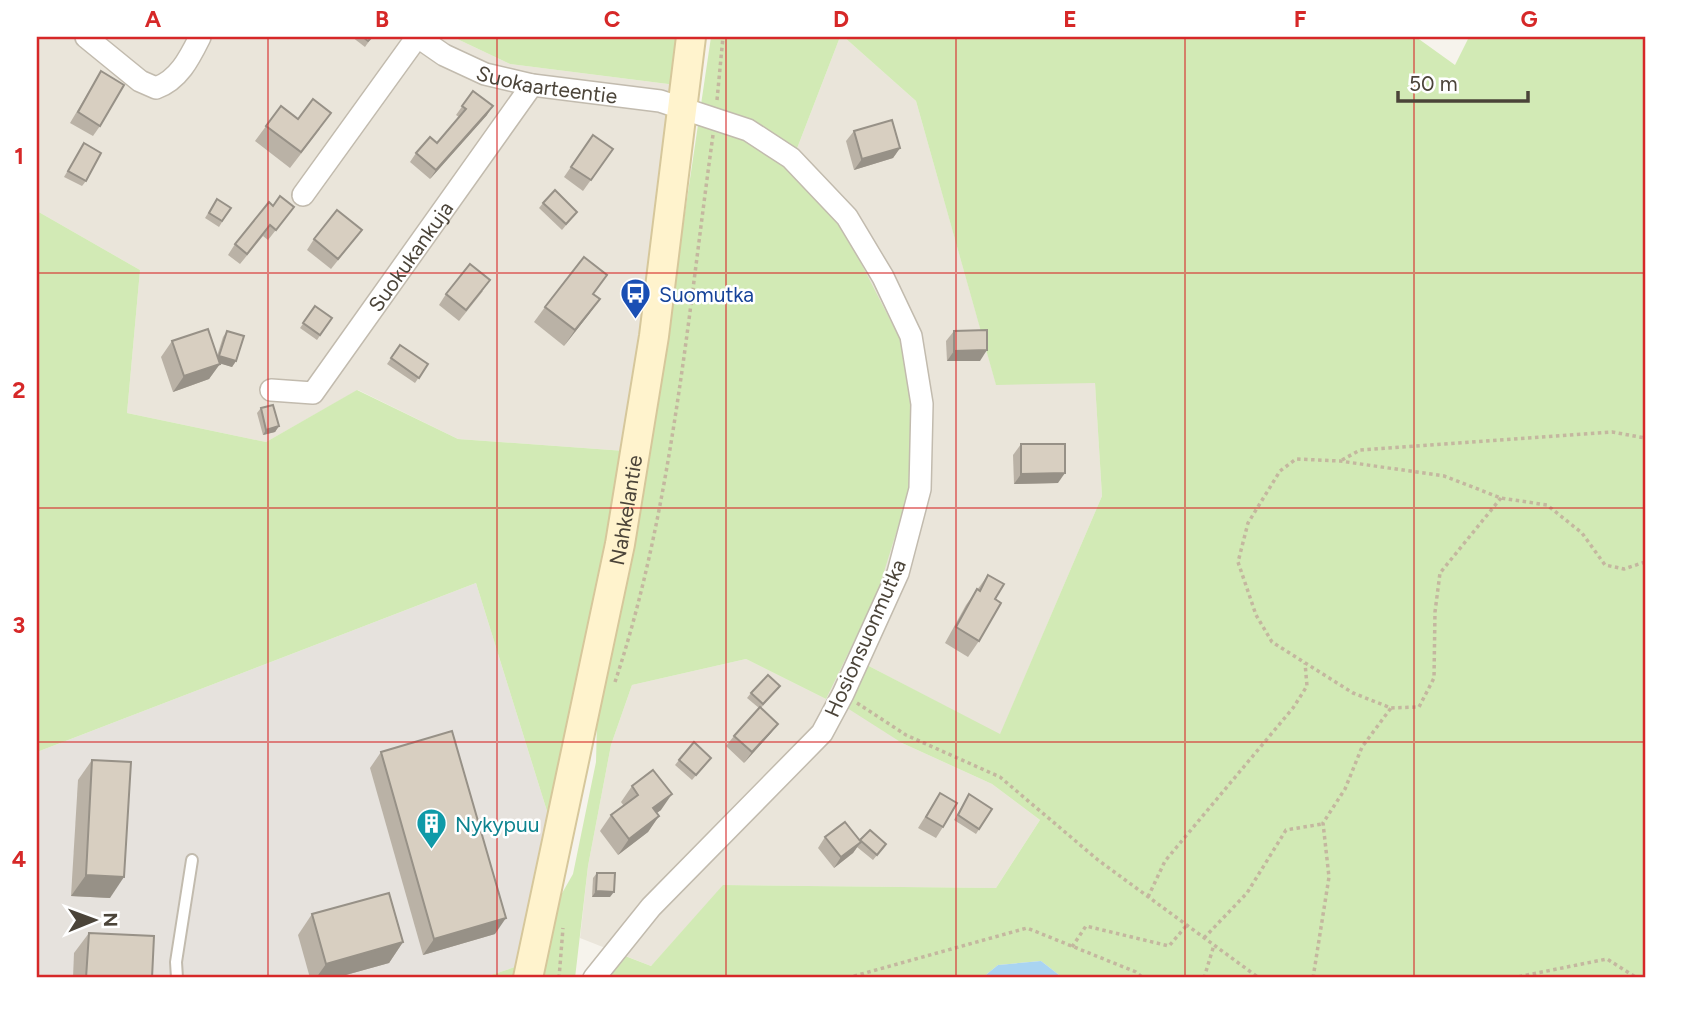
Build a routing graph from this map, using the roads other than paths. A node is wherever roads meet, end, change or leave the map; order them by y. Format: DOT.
graph roads {
  1 [pos="86,37"];
  2 [pos="200,37"];
  3 [pos="418,37"];
  4 [pos="691,37"];
  5 [pos="532,85"];
  6 [pos="684,106"];
  7 [pos="303,195"];
  8 [pos="271,390"];
  9 [pos="192,860"];
  10 [pos="177,978"];
  11 [pos="528,978"];
  12 [pos="594,978"];
  1 -- 2 [label="street"];
  3 -- 5 [label="street, Suokaarteentie"];
  3 -- 7 [label="street"];
  4 -- 6 [label="main road, Nahkelantie"];
  5 -- 6 [label="street, Suokaarteentie"];
  5 -- 8 [label="street, Suokukankuja"];
  6 -- 11 [label="main road, Nahkelantie"];
  6 -- 12 [label="street, Hosionsuonmutka"];
  9 -- 10 [label="lane"];
}
